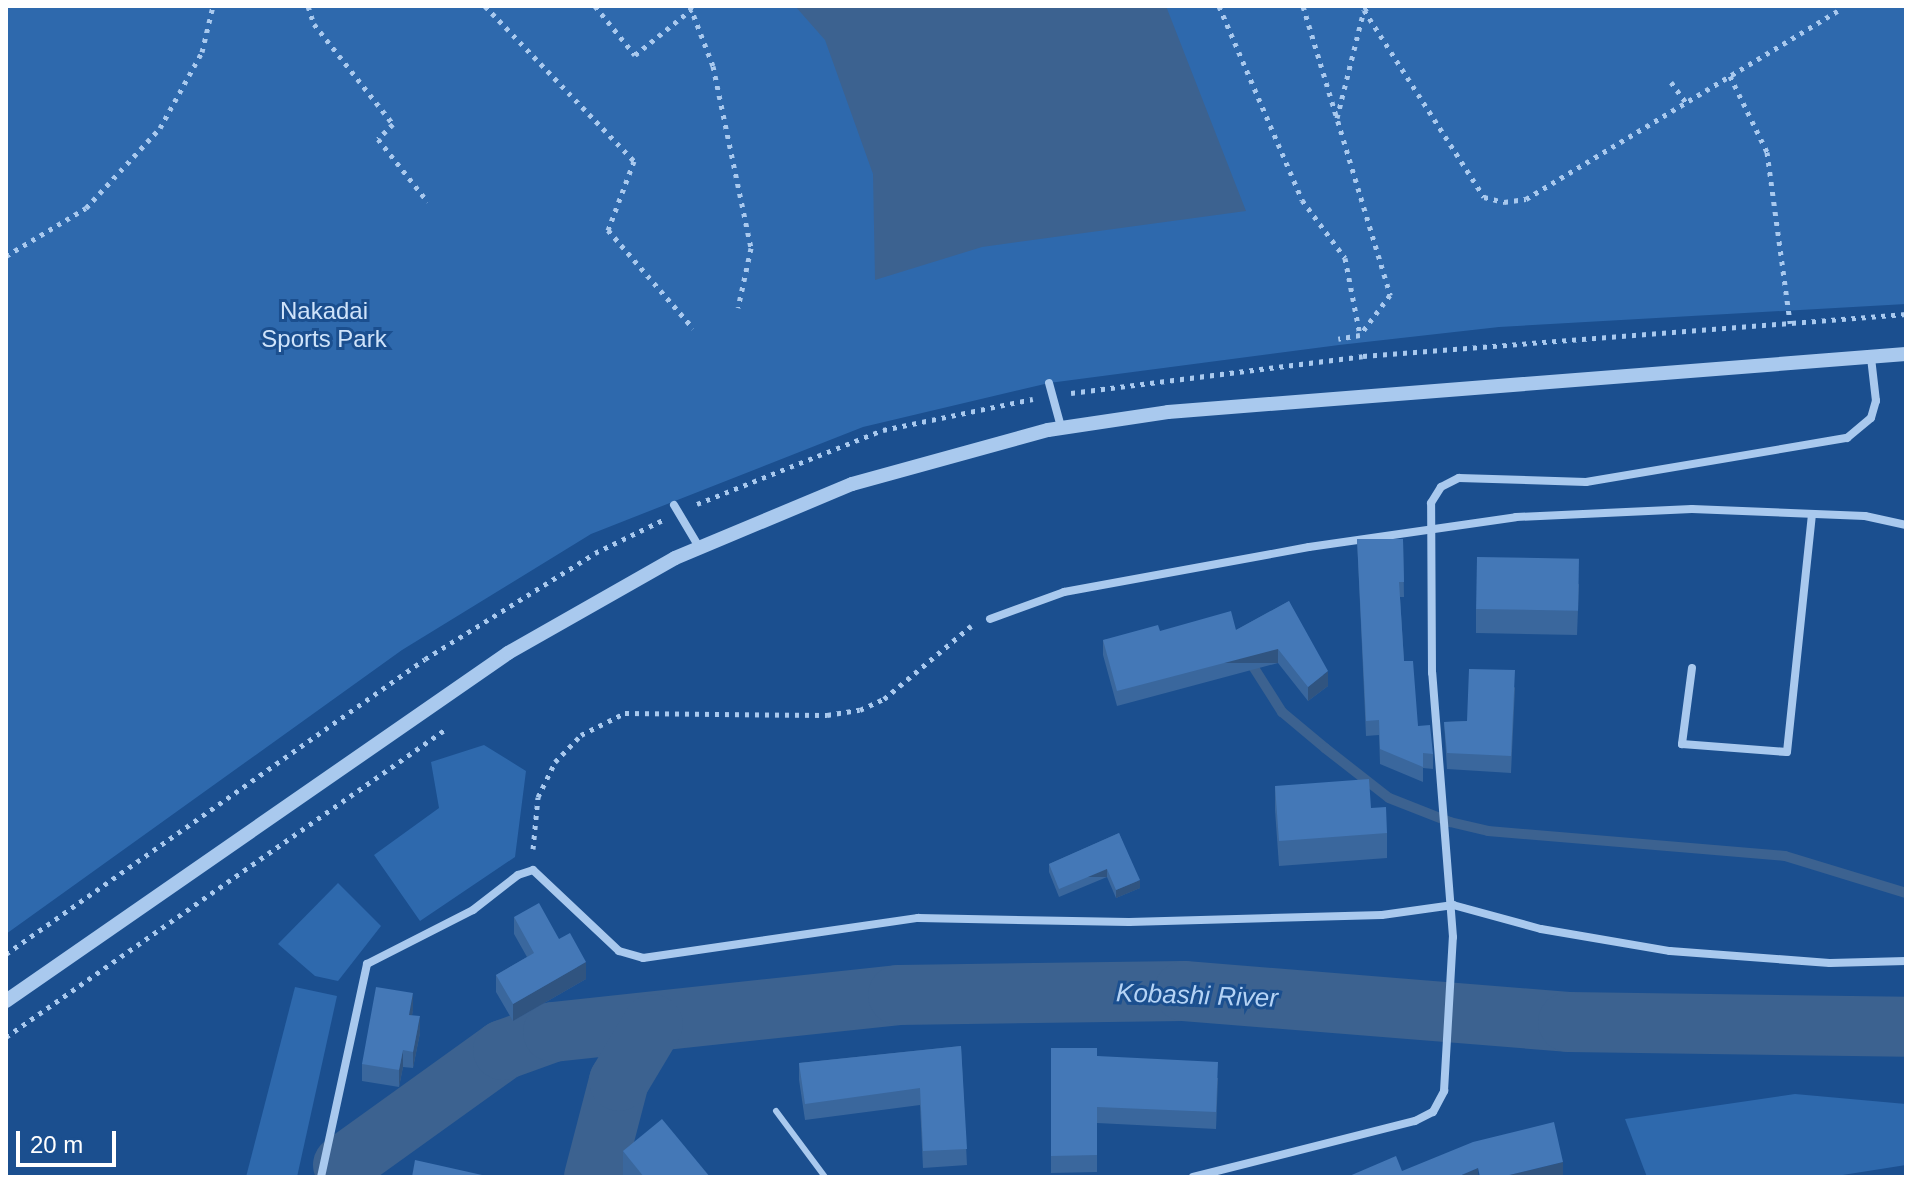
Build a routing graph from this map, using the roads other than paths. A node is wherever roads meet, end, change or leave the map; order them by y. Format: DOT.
graph roads {
  1 [pos="1906,354"];
  2 [pos="1871,358"];
  3 [pos="1049,383"];
  4 [pos="1061,427"];
  5 [pos="674,505"];
  6 [pos="1812,514"];
  7 [pos="1906,525"];
  8 [pos="1431,531"];
  9 [pos="699,547"];
  10 [pos="990,619"];
  11 [pos="1692,668"];
  12 [pos="1453,905"];
  13 [pos="1906,961"];
  14 [pos="6,1001"];
  15 [pos="776,1111"];
  16 [pos="321,1177"];
  17 [pos="825,1177"];
  18 [pos="1193,1177"];
  1 -- 2 [label="street"];
  2 -- 4 [label="street"];
  2 -- 8 [label="street"];
  3 -- 4 [label="street"];
  4 -- 9 [label="street"];
  5 -- 9 [label="street"];
  6 -- 7 [label="street"];
  6 -- 8 [label="street"];
  6 -- 11 [label="street"];
  8 -- 10 [label="street"];
  8 -- 12 [label="street"];
  9 -- 14 [label="street"];
  12 -- 13 [label="street"];
  12 -- 16 [label="street"];
  12 -- 18 [label="street"];
  15 -- 17 [label="lane"];
}
